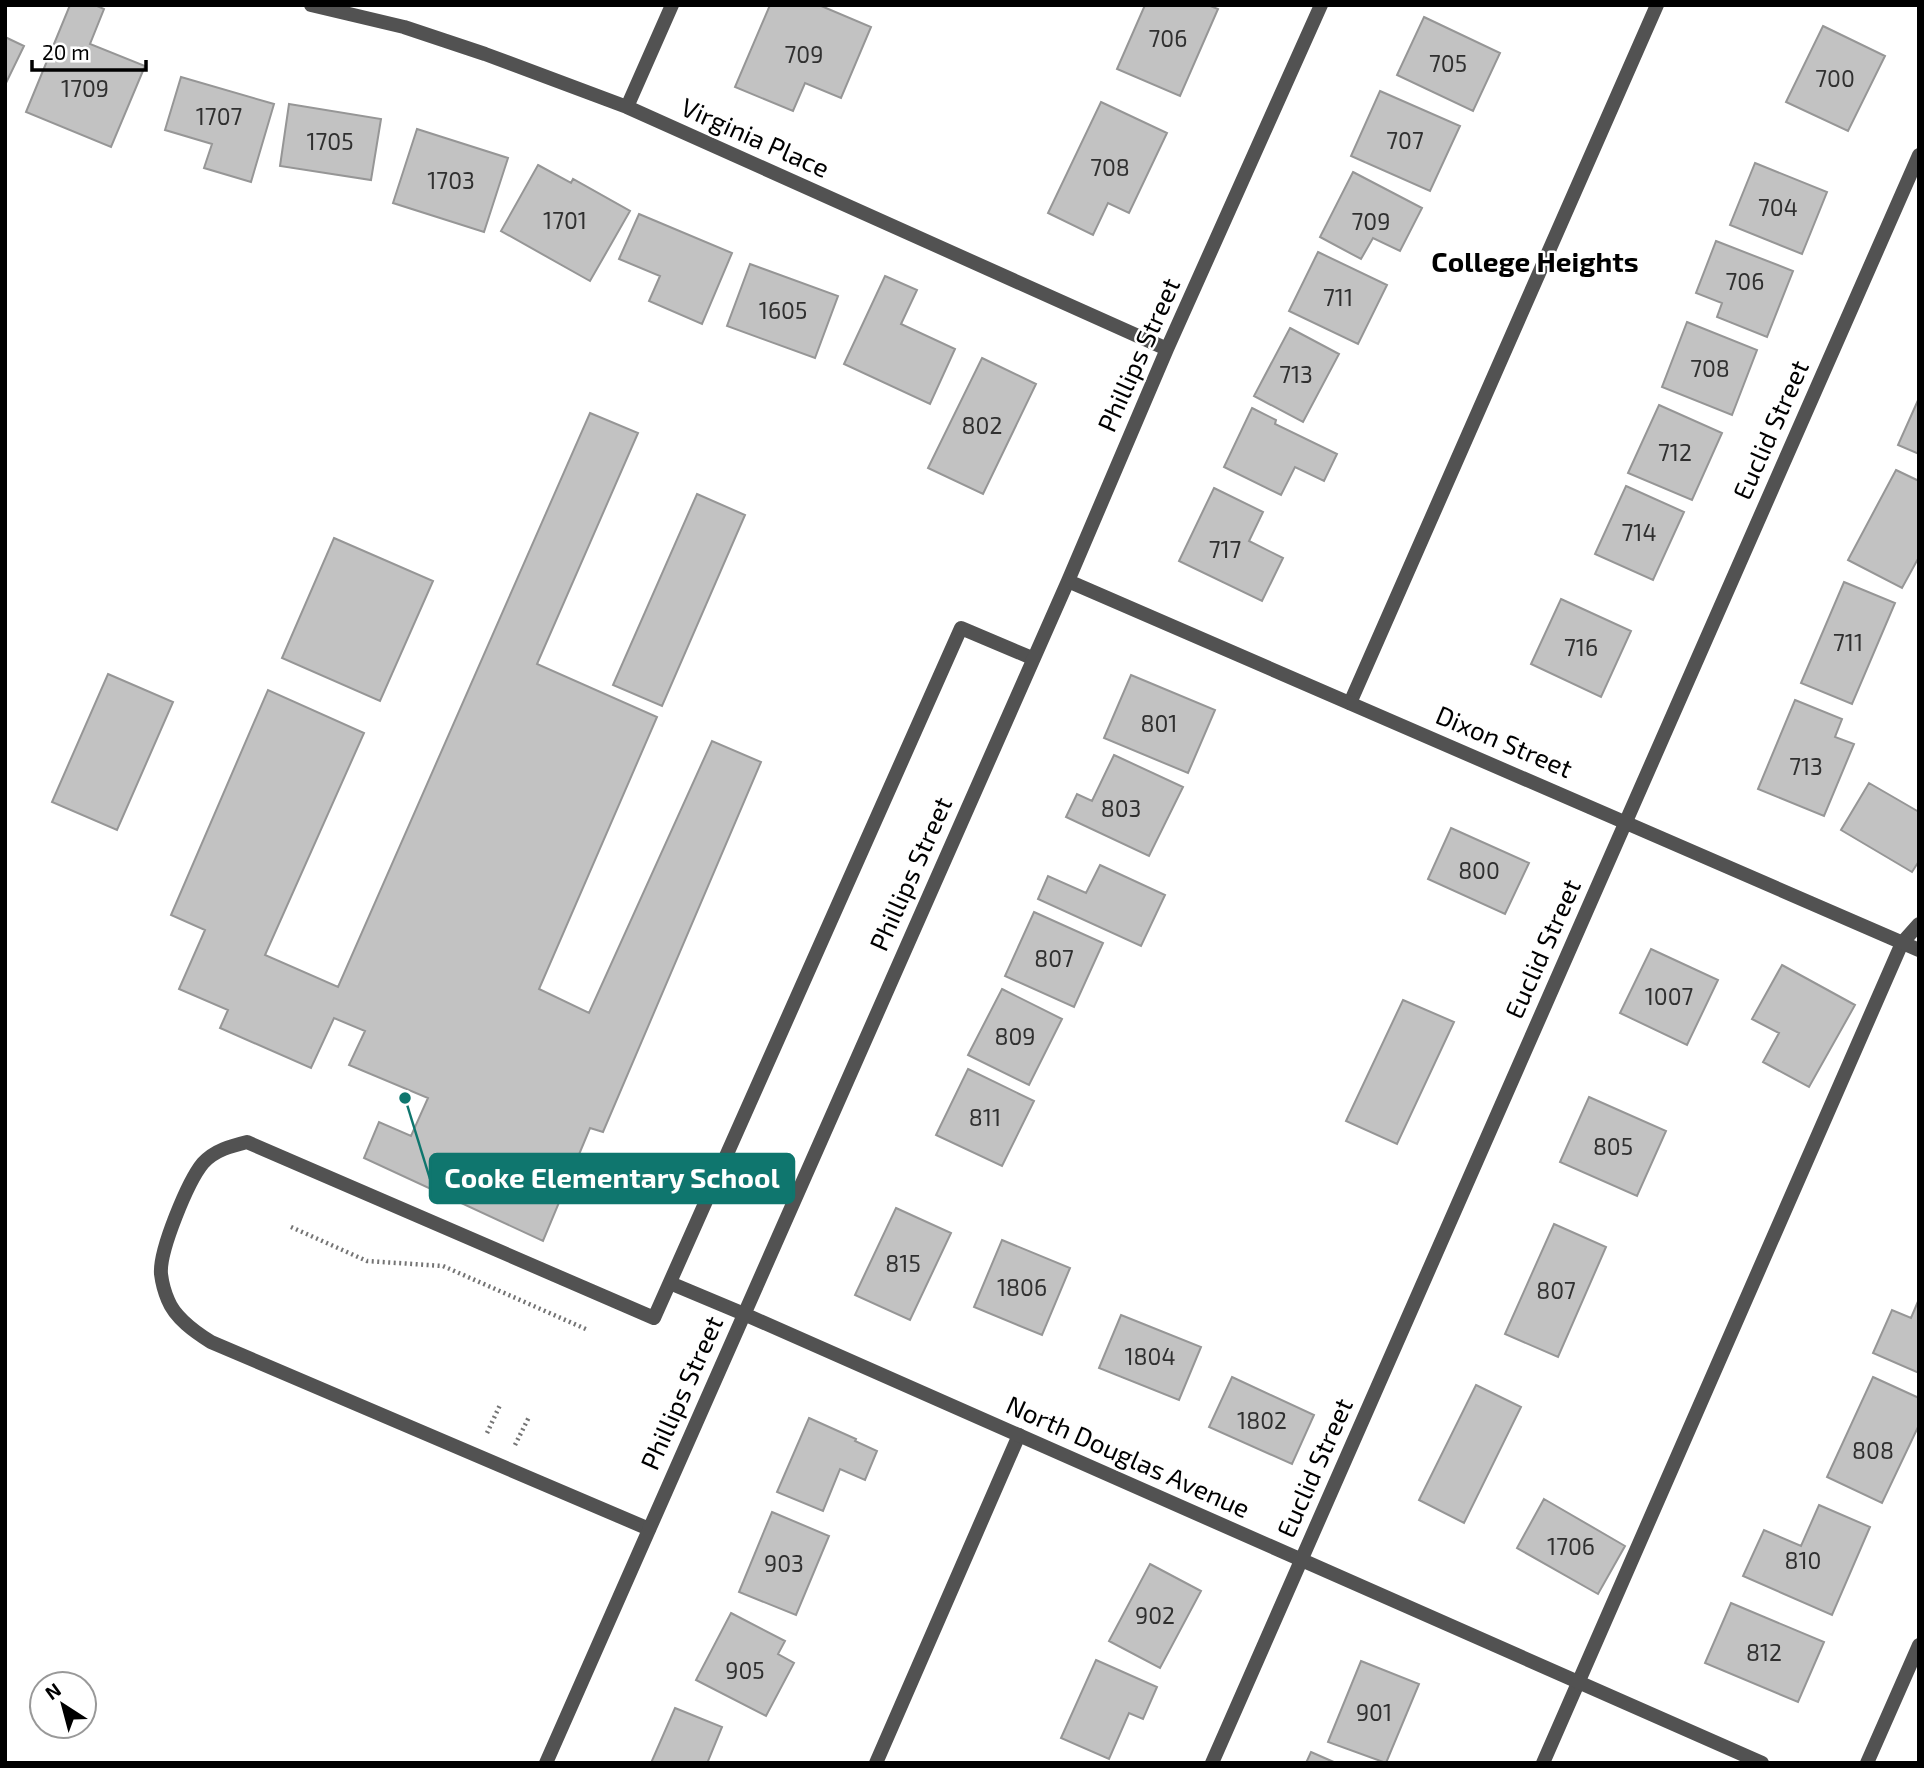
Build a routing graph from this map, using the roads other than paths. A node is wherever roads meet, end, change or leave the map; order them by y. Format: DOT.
graph roads {
  1 [pos="311,5"];
  2 [pos="672,5"];
  3 [pos="1321,5"];
  4 [pos="1657,5"];
  5 [pos="627,107"];
  6 [pos="1919,155"];
  7 [pos="1167,349"];
  8 [pos="1068,580"];
  9 [pos="1032,658"];
  10 [pos="1350,703"];
  11 [pos="1626,821"];
  12 [pos="1919,923"];
  13 [pos="1902,943"];
  14 [pos="1919,950"];
  15 [pos="670,1283"];
  16 [pos="744,1314"];
  17 [pos="1019,1435"];
  18 [pos="649,1529"];
  19 [pos="1301,1560"];
  20 [pos="1919,1645"];
  21 [pos="1580,1682"];
  22 [pos="546,1763"];
  23 [pos="876,1763"];
  24 [pos="1212,1763"];
  25 [pos="1544,1763"];
  26 [pos="1762,1763"];
  27 [pos="1867,1763"];
  1 -- 5 [label="street, Virginia Place"];
  2 -- 5 [label="street"];
  3 -- 7 [label="street, Phillips Street"];
  4 -- 10 [label="street"];
  5 -- 7 [label="street, Virginia Place"];
  6 -- 11 [label="street, Euclid Street"];
  7 -- 8 [label="street, Phillips Street"];
  8 -- 9 [label="street, Phillips Street"];
  8 -- 10 [label="street, Dixon Street"];
  9 -- 15 [label="street"];
  9 -- 16 [label="street, Phillips Street"];
  10 -- 11 [label="street, Dixon Street"];
  11 -- 13 [label="street, Dixon Street"];
  11 -- 19 [label="street, Euclid Street"];
  12 -- 13 [label="street"];
  13 -- 14 [label="street, Dixon Street"];
  13 -- 21 [label="street"];
  15 -- 16 [label="street, North Douglas Avenue"];
  15 -- 18 [label="street"];
  16 -- 17 [label="street, North Douglas Avenue"];
  16 -- 18 [label="street, Phillips Street"];
  17 -- 19 [label="street, North Douglas Avenue"];
  17 -- 23 [label="street"];
  18 -- 22 [label="street, Phillips Street"];
  19 -- 21 [label="street, North Douglas Avenue"];
  19 -- 24 [label="street, Euclid Street"];
  20 -- 27 [label="street"];
  21 -- 25 [label="street"];
  21 -- 26 [label="street, North Douglas Avenue"];
}
